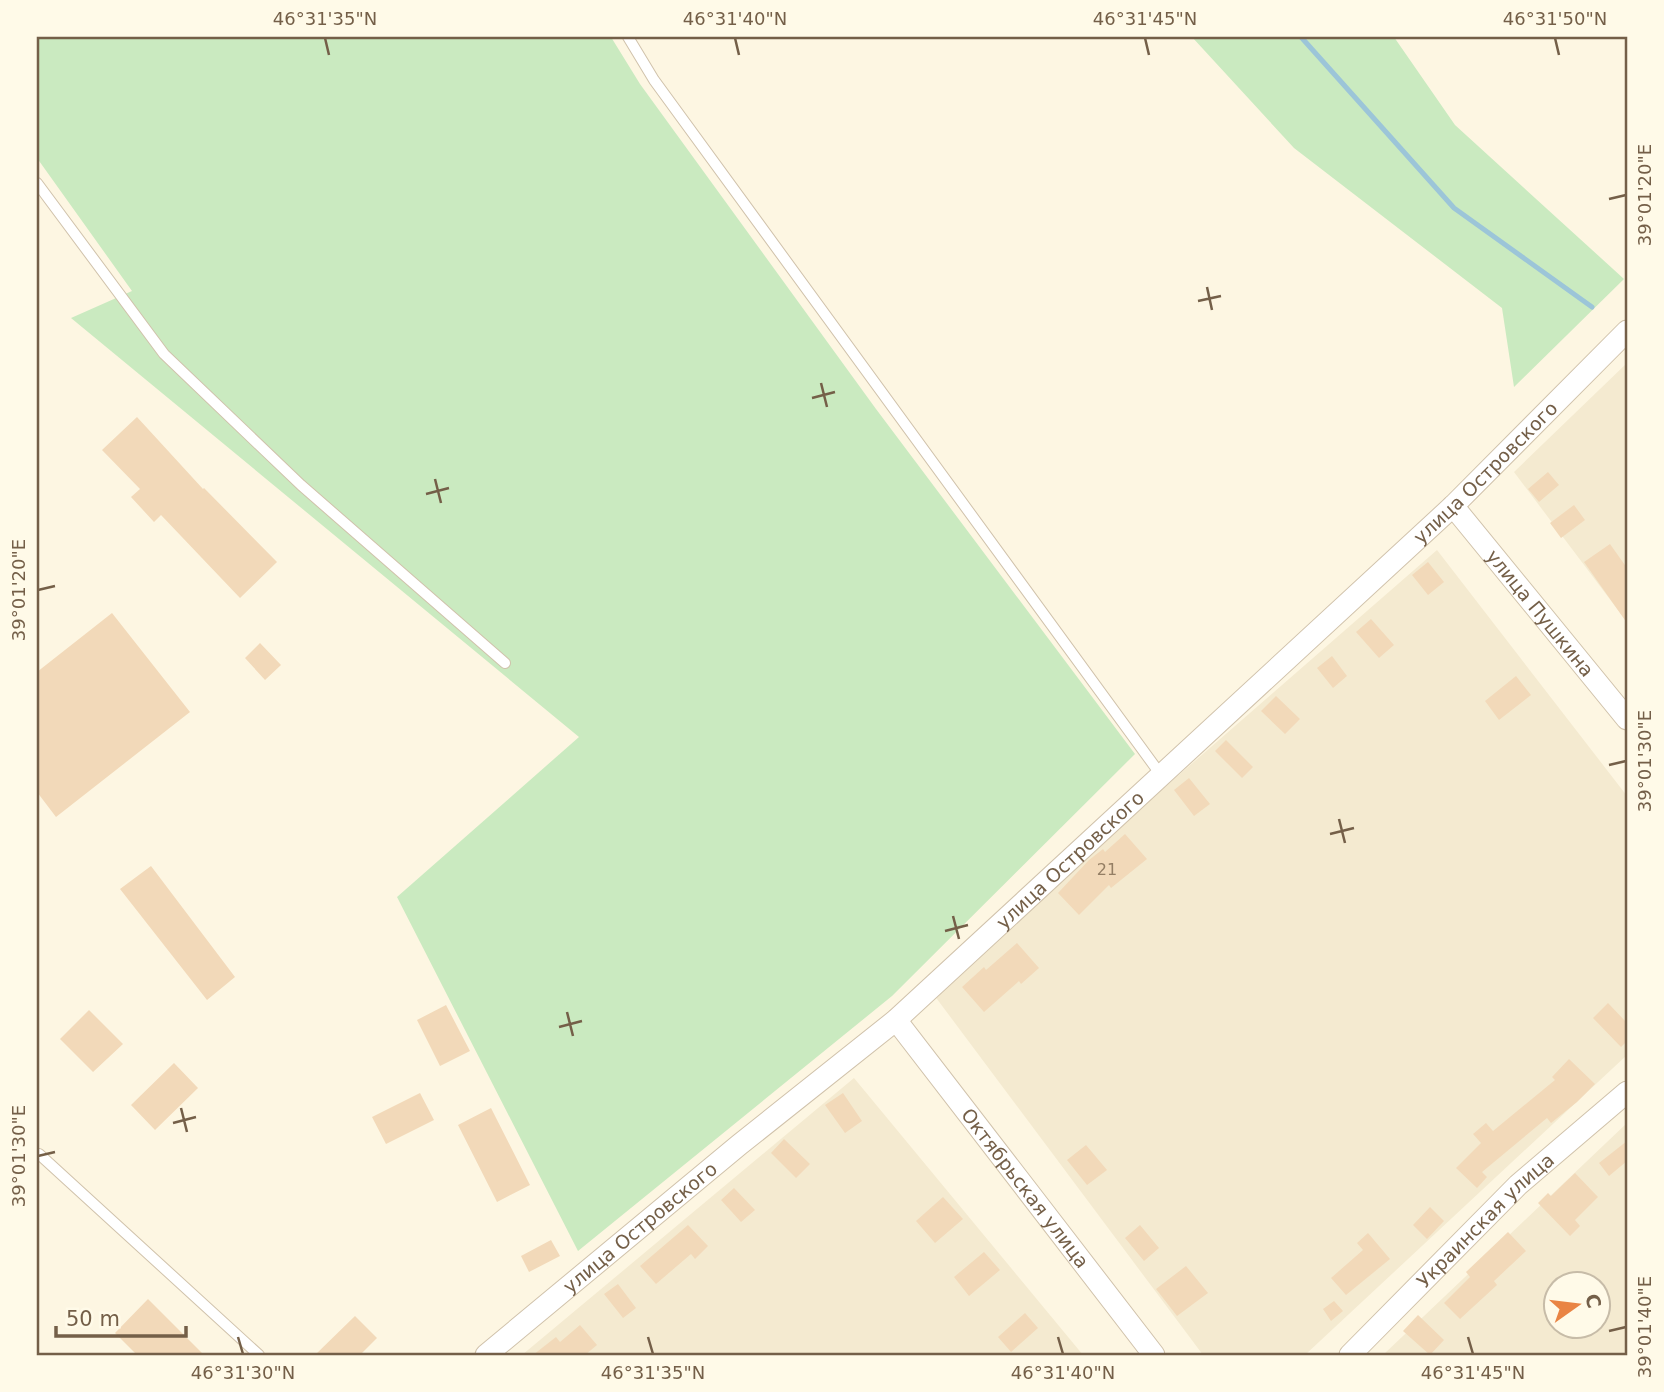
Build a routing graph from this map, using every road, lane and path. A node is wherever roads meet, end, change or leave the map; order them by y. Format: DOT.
graph roads {
  1 [pos="628,37"];
  2 [pos="37,183"];
  3 [pos="1627,331"];
  4 [pos="1453,506"];
  5 [pos="505,663"];
  6 [pos="1627,719"];
  7 [pos="1161,775"];
  8 [pos="896,1020"];
  9 [pos="1627,1092"];
  10 [pos="37,1154"];
  11 [pos="259,1355"];
  12 [pos="486,1355"];
  13 [pos="1154,1355"];
  14 [pos="1350,1355"];
  1 -- 7 [label="lane"];
  2 -- 5 [label="lane"];
  3 -- 4 [label="street, улица Островского"];
  4 -- 6 [label="street, улица Пушкина"];
  4 -- 7 [label="street, улица Островского"];
  7 -- 8 [label="street, улица Островского"];
  8 -- 12 [label="street, улица Островского"];
  8 -- 13 [label="street, Октябрьская улица"];
  9 -- 14 [label="street, Украинская улица"];
  10 -- 11 [label="lane"];
}
